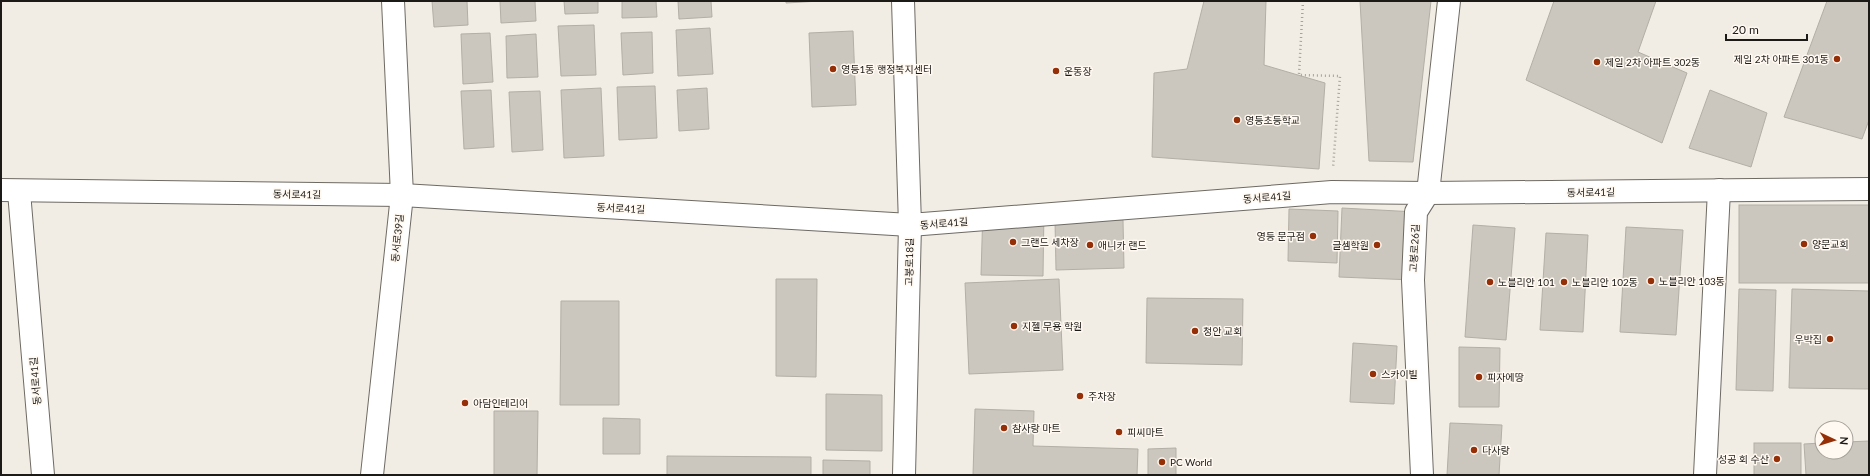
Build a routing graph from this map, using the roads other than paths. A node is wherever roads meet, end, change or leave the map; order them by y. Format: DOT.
graph roads {
  1 [pos="393,1"];
  2 [pos="903,1"];
  3 [pos="1449,1"];
  4 [pos="1869,189"];
  5 [pos="1719,190"];
  6 [pos="10,191"];
  7 [pos="1428,193"];
  8 [pos="402,195"];
  9 [pos="910,226"];
  10 [pos="43,475"];
  11 [pos="372,475"];
  12 [pos="904,475"];
  13 [pos="1422,475"];
  14 [pos="1705,475"];
  1 -- 8 [label="street, 동서로39길"];
  2 -- 9 [label="street, 고봉로18길"];
  3 -- 7 [label="street, 고봉로26길"];
  4 -- 5 [label="street, 동서로41길"];
  5 -- 7 [label="street, 동서로41길"];
  5 -- 14 [label="street"];
  6 -- 8 [label="street, 동서로41길"];
  6 -- 10 [label="street, 동서로41길"];
  7 -- 9 [label="street, 동서로41길"];
  7 -- 13 [label="street, 고봉로26길"];
  8 -- 9 [label="street, 동서로41길"];
  8 -- 11 [label="street, 동서로39길"];
  9 -- 12 [label="street, 고봉로18길"];
}
